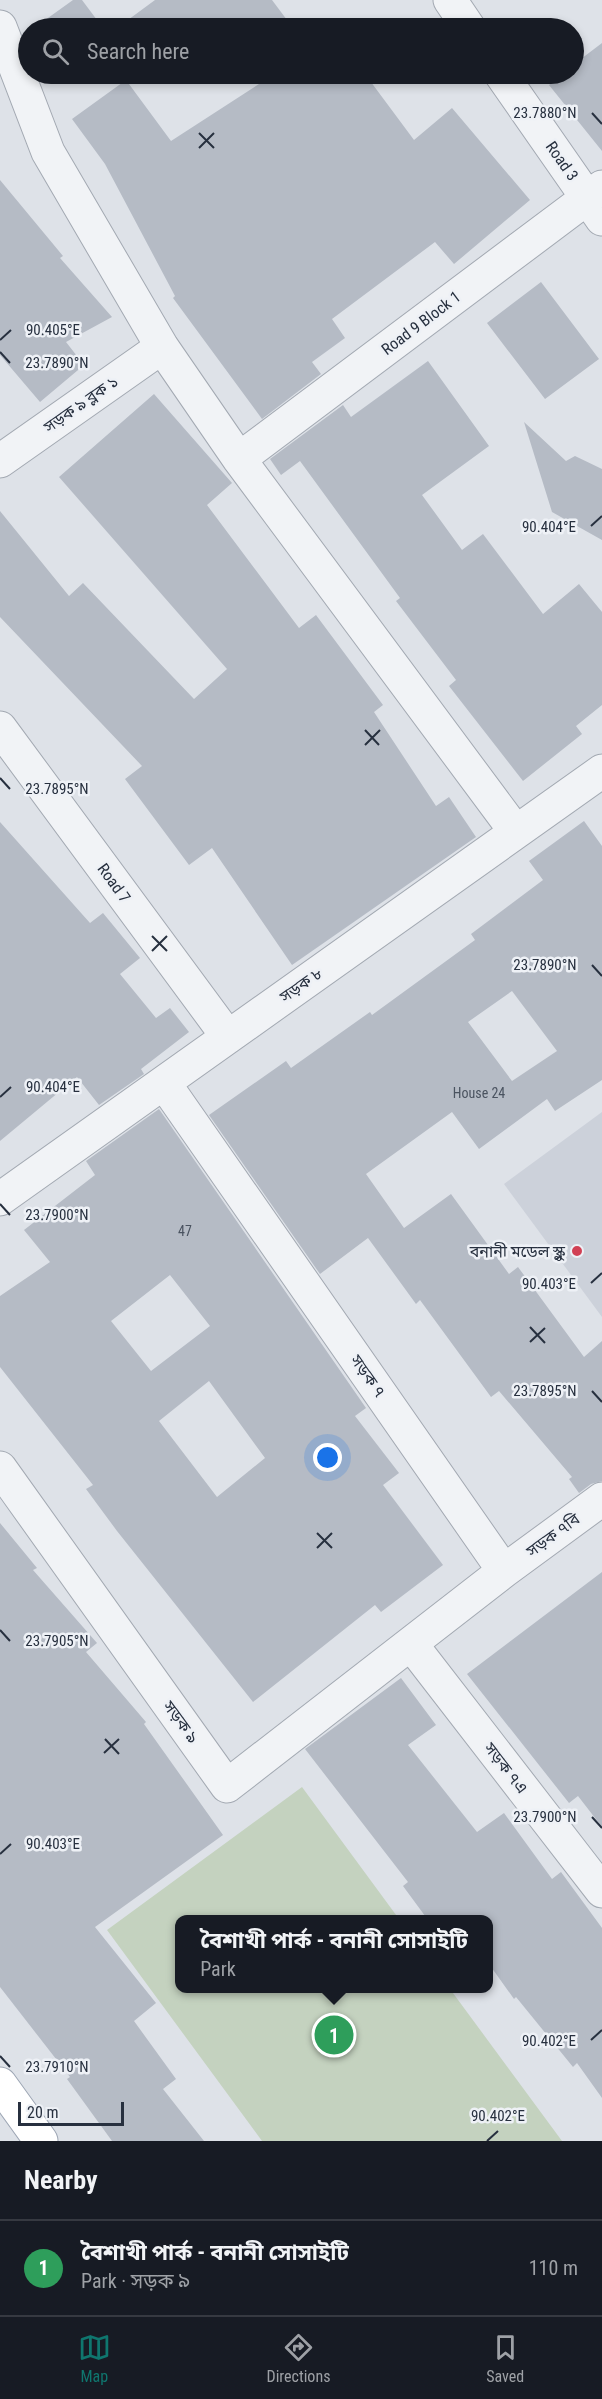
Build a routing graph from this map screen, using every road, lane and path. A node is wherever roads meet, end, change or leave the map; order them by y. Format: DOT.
graph roads {
  1 [pos="450,0"];
  2 [pos="462,18"];
  3 [pos="0,27"];
  4 [pos="18,74"];
  5 [pos="22,84"];
  6 [pos="509,84"];
  7 [pos="597,201"];
  8 [pos="162,347"];
  9 [pos="239,459"];
  10 [pos="0,461"];
  11 [pos="0,728"];
  12 [pos="599,780"];
  13 [pos="516,832"];
  14 [pos="228,1037"];
  15 [pos="164,1083"];
  16 [pos="0,1199"];
  17 [pos="0,1468"];
  18 [pos="602,1499"];
  19 [pos="504,1571"];
  20 [pos="411,1644"];
  21 [pos="602,1891"];
  22 [pos="0,2084"];
  23 [pos="32,2138"];
  1 -- 2 [label="street"];
  3 -- 4 [label="street"];
  5 -- 8 [label="street"];
  6 -- 7 [label="street, Road 3"];
  7 -- 9 [label="street, Road 9 Block 1"];
  8 -- 9 [label="street"];
  8 -- 10 [label="street, সড়ক ৯ ব্লক ১"];
  9 -- 13 [label="street"];
  11 -- 14 [label="street, Road 7"];
  12 -- 13 [label="street, সড়ক ৮"];
  13 -- 14 [label="street, সড়ক ৮"];
  14 -- 15 [label="street, সড়ক ৮"];
  15 -- 16 [label="street, সড়ক ৮"];
  15 -- 19 [label="street, সড়ক ৭"];
  17 -- 20 [label="street, সড়ক ৯"];
  18 -- 19 [label="street, সড়ক ৭বি"];
  19 -- 20 [label="street"];
  20 -- 21 [label="street, সড়ক ৭এ"];
  22 -- 23 [label="main road"];
}
